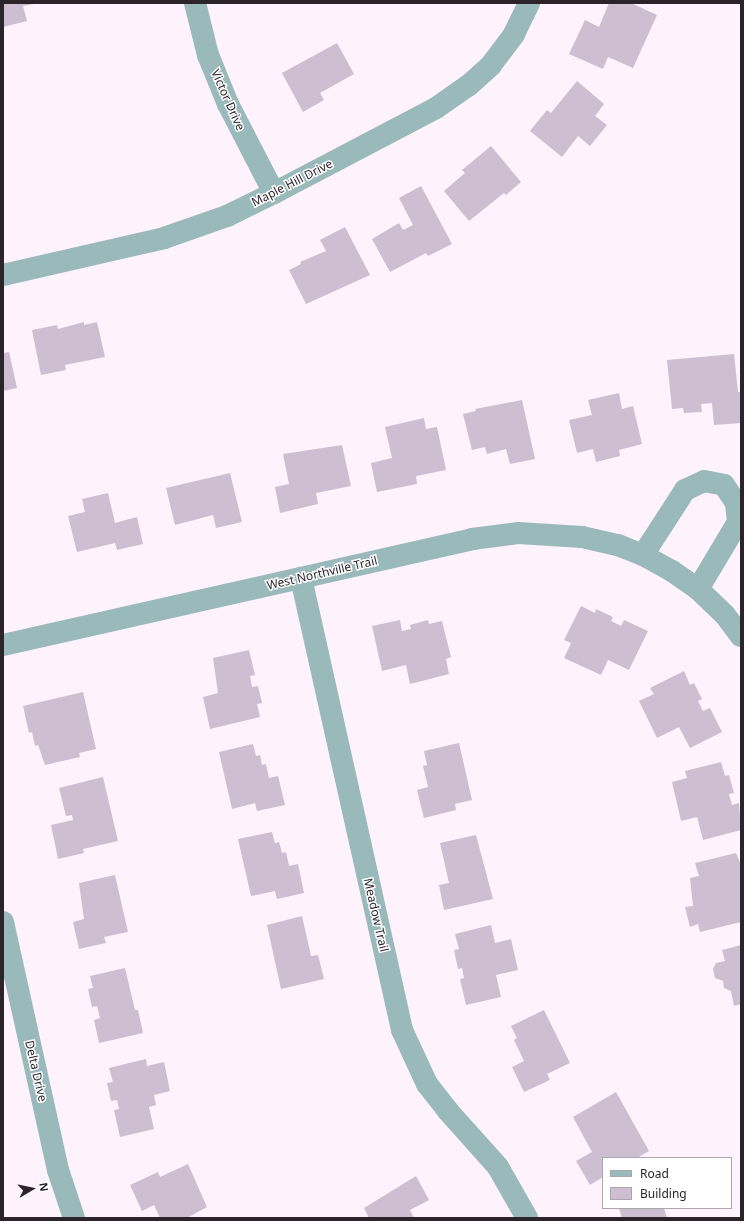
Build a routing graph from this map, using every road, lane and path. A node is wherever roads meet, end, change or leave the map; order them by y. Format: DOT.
graph roads {
  1 [pos="195,3"];
  2 [pos="529,3"];
  3 [pos="274,193"];
  4 [pos="3,275"];
  5 [pos="643,555"];
  6 [pos="301,578"];
  7 [pos="698,589"];
  8 [pos="741,636"];
  9 [pos="3,645"];
  10 [pos="3,922"];
  11 [pos="74,1218"];
  12 [pos="527,1218"];
  1 -- 3 [label="street, Victor Drive"];
  2 -- 3 [label="street, Maple Hill Drive"];
  3 -- 4 [label="street, Maple Hill Drive"];
  5 -- 6 [label="street, West Northville Trail"];
  5 -- 7 [label="street, West Northville Trail"];
  5 -- 7 [label="street"];
  6 -- 9 [label="street, West Northville Trail"];
  6 -- 12 [label="street, Meadow Trail"];
  7 -- 8 [label="street, West Northville Trail"];
  10 -- 11 [label="street, Delta Drive"];
}
